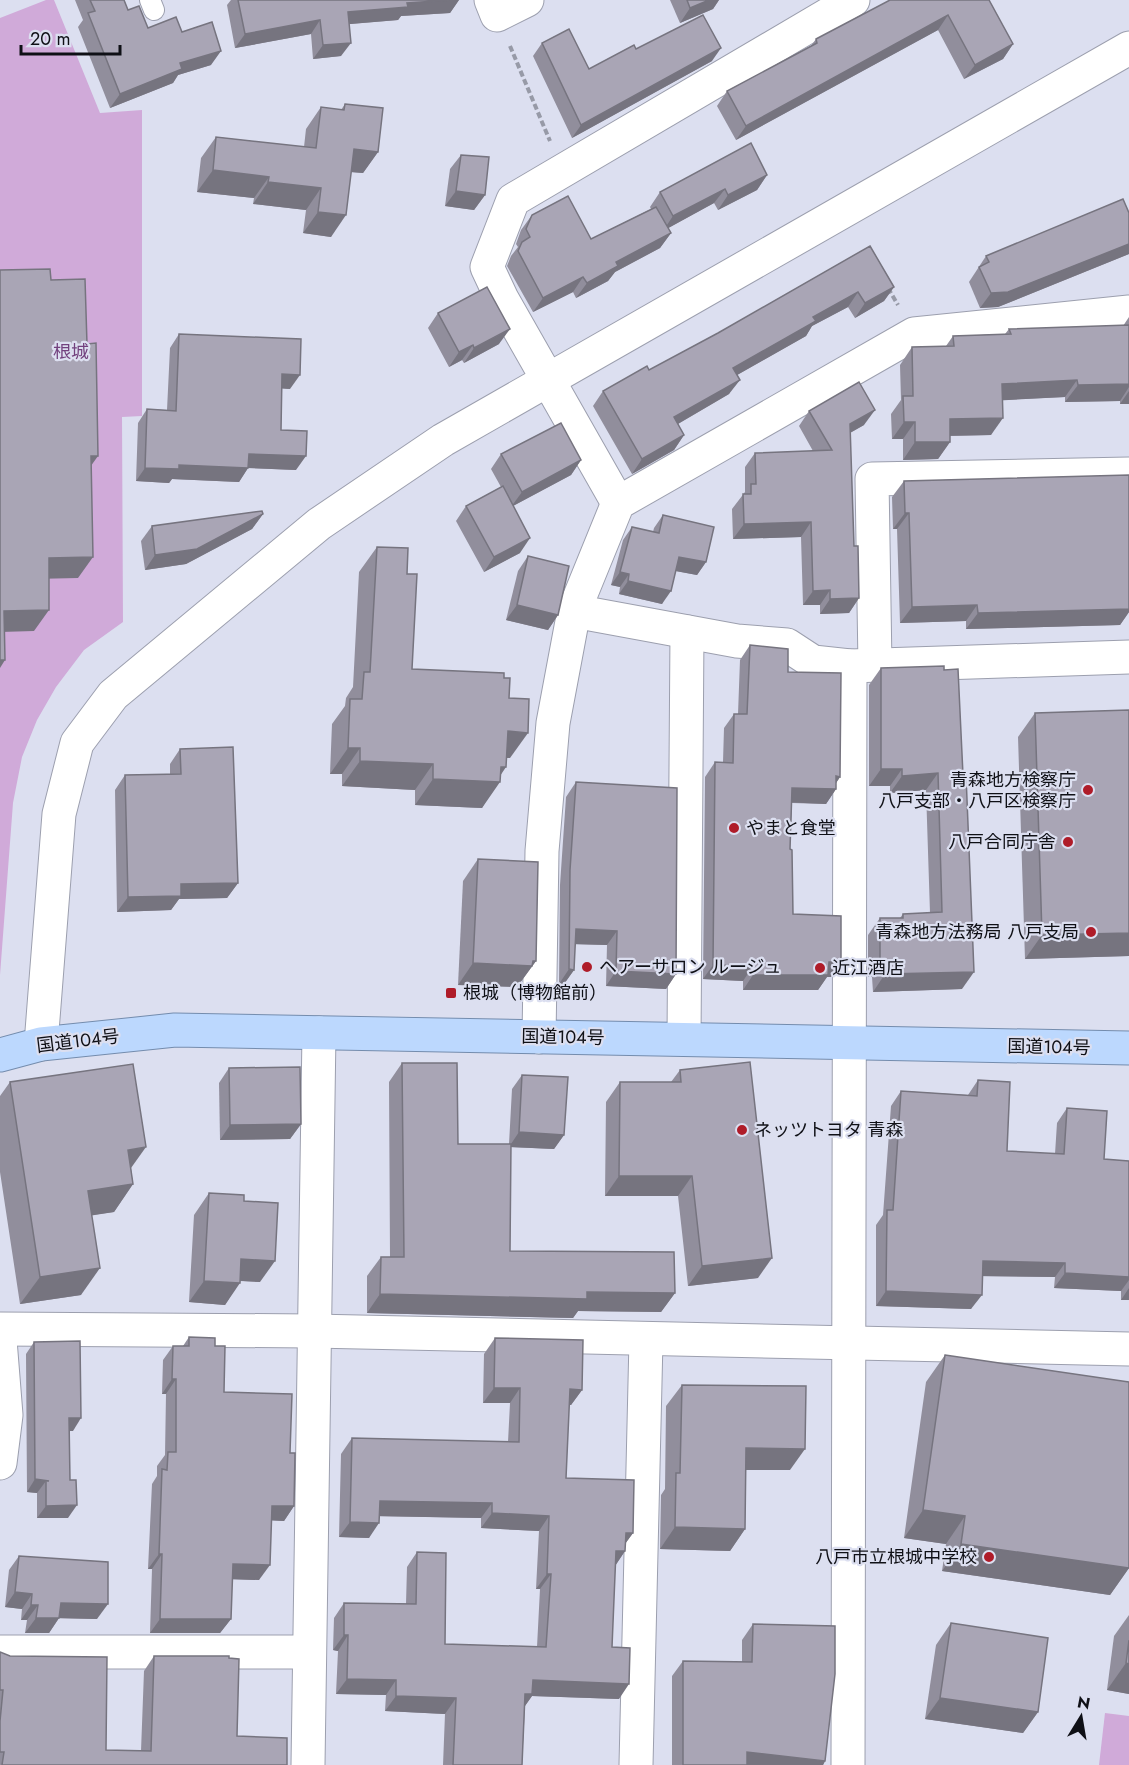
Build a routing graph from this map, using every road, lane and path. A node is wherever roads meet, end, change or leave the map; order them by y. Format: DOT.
graph roads {
  1 [pos="526,0"];
  2 [pos="853,0"];
  3 [pos="494,7"];
  4 [pos="1129,48"];
  5 [pos="562,171"];
  6 [pos="886,284"];
  7 [pos="1129,312"];
  8 [pos="914,334"];
  9 [pos="548,377"];
  10 [pos="1129,474"];
  11 [pos="618,502"];
  12 [pos="574,611"];
  13 [pos="687,632"];
  14 [pos="1129,657"];
  15 [pos="862,666"];
  16 [pos="319,1033"];
  17 [pos="539,1037"];
  18 [pos="684,1039"];
  19 [pos="849,1042"];
  20 [pos="41,1044"];
  21 [pos="1129,1048"];
  22 [pos="0,1055"];
  23 [pos="0,1329"];
  24 [pos="313,1331"];
  25 [pos="0,1340"];
  26 [pos="646,1340"];
  27 [pos="850,1345"];
  28 [pos="1129,1349"];
  29 [pos="0,1463"];
  30 [pos="0,1652"];
  31 [pos="309,1652"];
  32 [pos="308,1765"];
  33 [pos="636,1765"];
  34 [pos="848,1765"];
  1 -- 3 [label="street"];
  2 -- 5 [label="street"];
  3 -- 5 [label="path"];
  4 -- 9 [label="street"];
  5 -- 9 [label="street"];
  6 -- 8 [label="path"];
  7 -- 8 [label="street"];
  8 -- 11 [label="street"];
  9 -- 11 [label="street"];
  9 -- 20 [label="street"];
  10 -- 15 [label="street"];
  11 -- 12 [label="street"];
  12 -- 13 [label="street"];
  12 -- 17 [label="street"];
  13 -- 15 [label="street"];
  13 -- 18 [label="street"];
  14 -- 15 [label="street"];
  15 -- 19 [label="street"];
  16 -- 17 [label="highway, 国道104号"];
  16 -- 20 [label="highway, 国道104号"];
  16 -- 24 [label="street"];
  17 -- 18 [label="highway, 国道104号"];
  18 -- 19 [label="highway, 国道104号"];
  19 -- 21 [label="highway, 国道104号"];
  19 -- 27 [label="street"];
  20 -- 22 [label="highway, 国道104号"];
  23 -- 24 [label="street"];
  24 -- 26 [label="street"];
  24 -- 31 [label="street"];
  25 -- 29 [label="street"];
  26 -- 27 [label="street"];
  26 -- 33 [label="street"];
  27 -- 28 [label="street"];
  27 -- 34 [label="street"];
  30 -- 31 [label="street"];
  31 -- 32 [label="street"];
}
